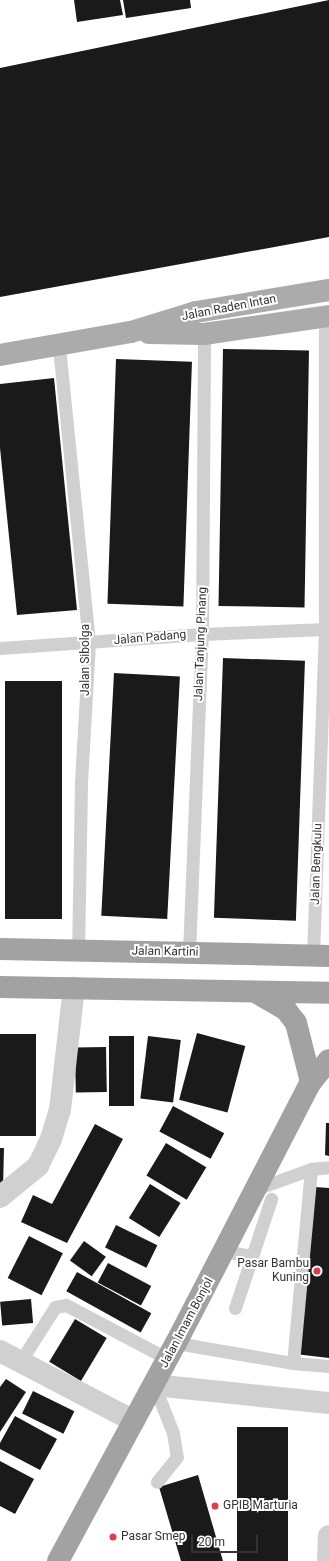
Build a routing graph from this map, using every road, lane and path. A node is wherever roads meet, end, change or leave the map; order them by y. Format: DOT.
graph roads {
  1 [pos="329,290"];
  2 [pos="327,316"];
  3 [pos="131,332"];
  4 [pos="204,334"];
  5 [pos="59,347"];
  6 [pos="0,355"];
  7 [pos="325,629"];
  8 [pos="202,634"];
  9 [pos="89,643"];
  10 [pos="0,648"];
  11 [pos="0,949"];
  12 [pos="78,951"];
  13 [pos="189,953"];
  14 [pos="321,956"];
  15 [pos="0,987"];
  16 [pos="74,988"];
  17 [pos="255,991"];
  18 [pos="329,993"];
  19 [pos="329,1060"];
  20 [pos="311,1082"];
  21 [pos="329,1167"];
  22 [pos="311,1169"];
  23 [pos="264,1194"];
  24 [pos="0,1197"];
  25 [pos="225,1251"];
  26 [pos="250,1256"];
  27 [pos="235,1308"];
  28 [pos="0,1351"];
  29 [pos="172,1351"];
  30 [pos="20,1362"];
  31 [pos="293,1363"];
  32 [pos="329,1366"];
  33 [pos="154,1385"];
  34 [pos="329,1403"];
  35 [pos="134,1421"];
  36 [pos="157,1482"];
  37 [pos="329,1536"];
  38 [pos="58,1561"];
  39 [pos="328,1561"];
  1 -- 3 [label="main road, Jalan Raden Intan"];
  2 -- 4 [label="main road, Jalan Raden Intan"];
  2 -- 7 [label="lane, Jalan Bengkulu"];
  3 -- 4 [label="main road, Jalan Raden Intan"];
  3 -- 5 [label="main road, Jalan Raden Intan"];
  4 -- 8 [label="lane, Jalan Tanjung Pinang"];
  5 -- 6 [label="main road, Jalan Raden Intan"];
  5 -- 9 [label="lane, Jalan Sibolga"];
  7 -- 8 [label="lane, Jalan Padang"];
  7 -- 14 [label="lane, Jalan Bengkulu"];
  8 -- 9 [label="lane, Jalan Padang"];
  8 -- 13 [label="lane, Jalan Tanjung Pinang"];
  9 -- 10 [label="lane, Jalan Padang"];
  9 -- 12 [label="lane, Jalan Sibolga"];
  11 -- 12 [label="highway, Jalan Kartini"];
  12 -- 13 [label="highway, Jalan Kartini"];
  13 -- 14 [label="highway, Jalan Kartini"];
  15 -- 16 [label="highway"];
  16 -- 17 [label="highway"];
  16 -- 24 [label="street"];
  17 -- 18 [label="highway"];
  17 -- 20 [label="highway"];
  19 -- 20 [label="highway, Jalan Imam Bonjol"];
  20 -- 23 [label="highway, Jalan Imam Bonjol"];
  21 -- 22 [label="lane"];
  22 -- 23 [label="lane"];
  22 -- 31 [label="lane"];
  23 -- 25 [label="highway, Jalan Imam Bonjol"];
  23 -- 26 [label="lane"];
  25 -- 26 [label="lane"];
  25 -- 29 [label="highway, Jalan Imam Bonjol"];
  26 -- 27 [label="lane"];
  28 -- 30 [label="street"];
  29 -- 30 [label="lane"];
  29 -- 31 [label="lane"];
  29 -- 33 [label="highway, Jalan Imam Bonjol"];
  30 -- 35 [label="street"];
  31 -- 32 [label="lane"];
  33 -- 34 [label="street"];
  33 -- 35 [label="highway, Jalan Imam Bonjol"];
  33 -- 36 [label="lane"];
  35 -- 38 [label="highway, Jalan Imam Bonjol"];
  37 -- 39 [label="street"];
}
